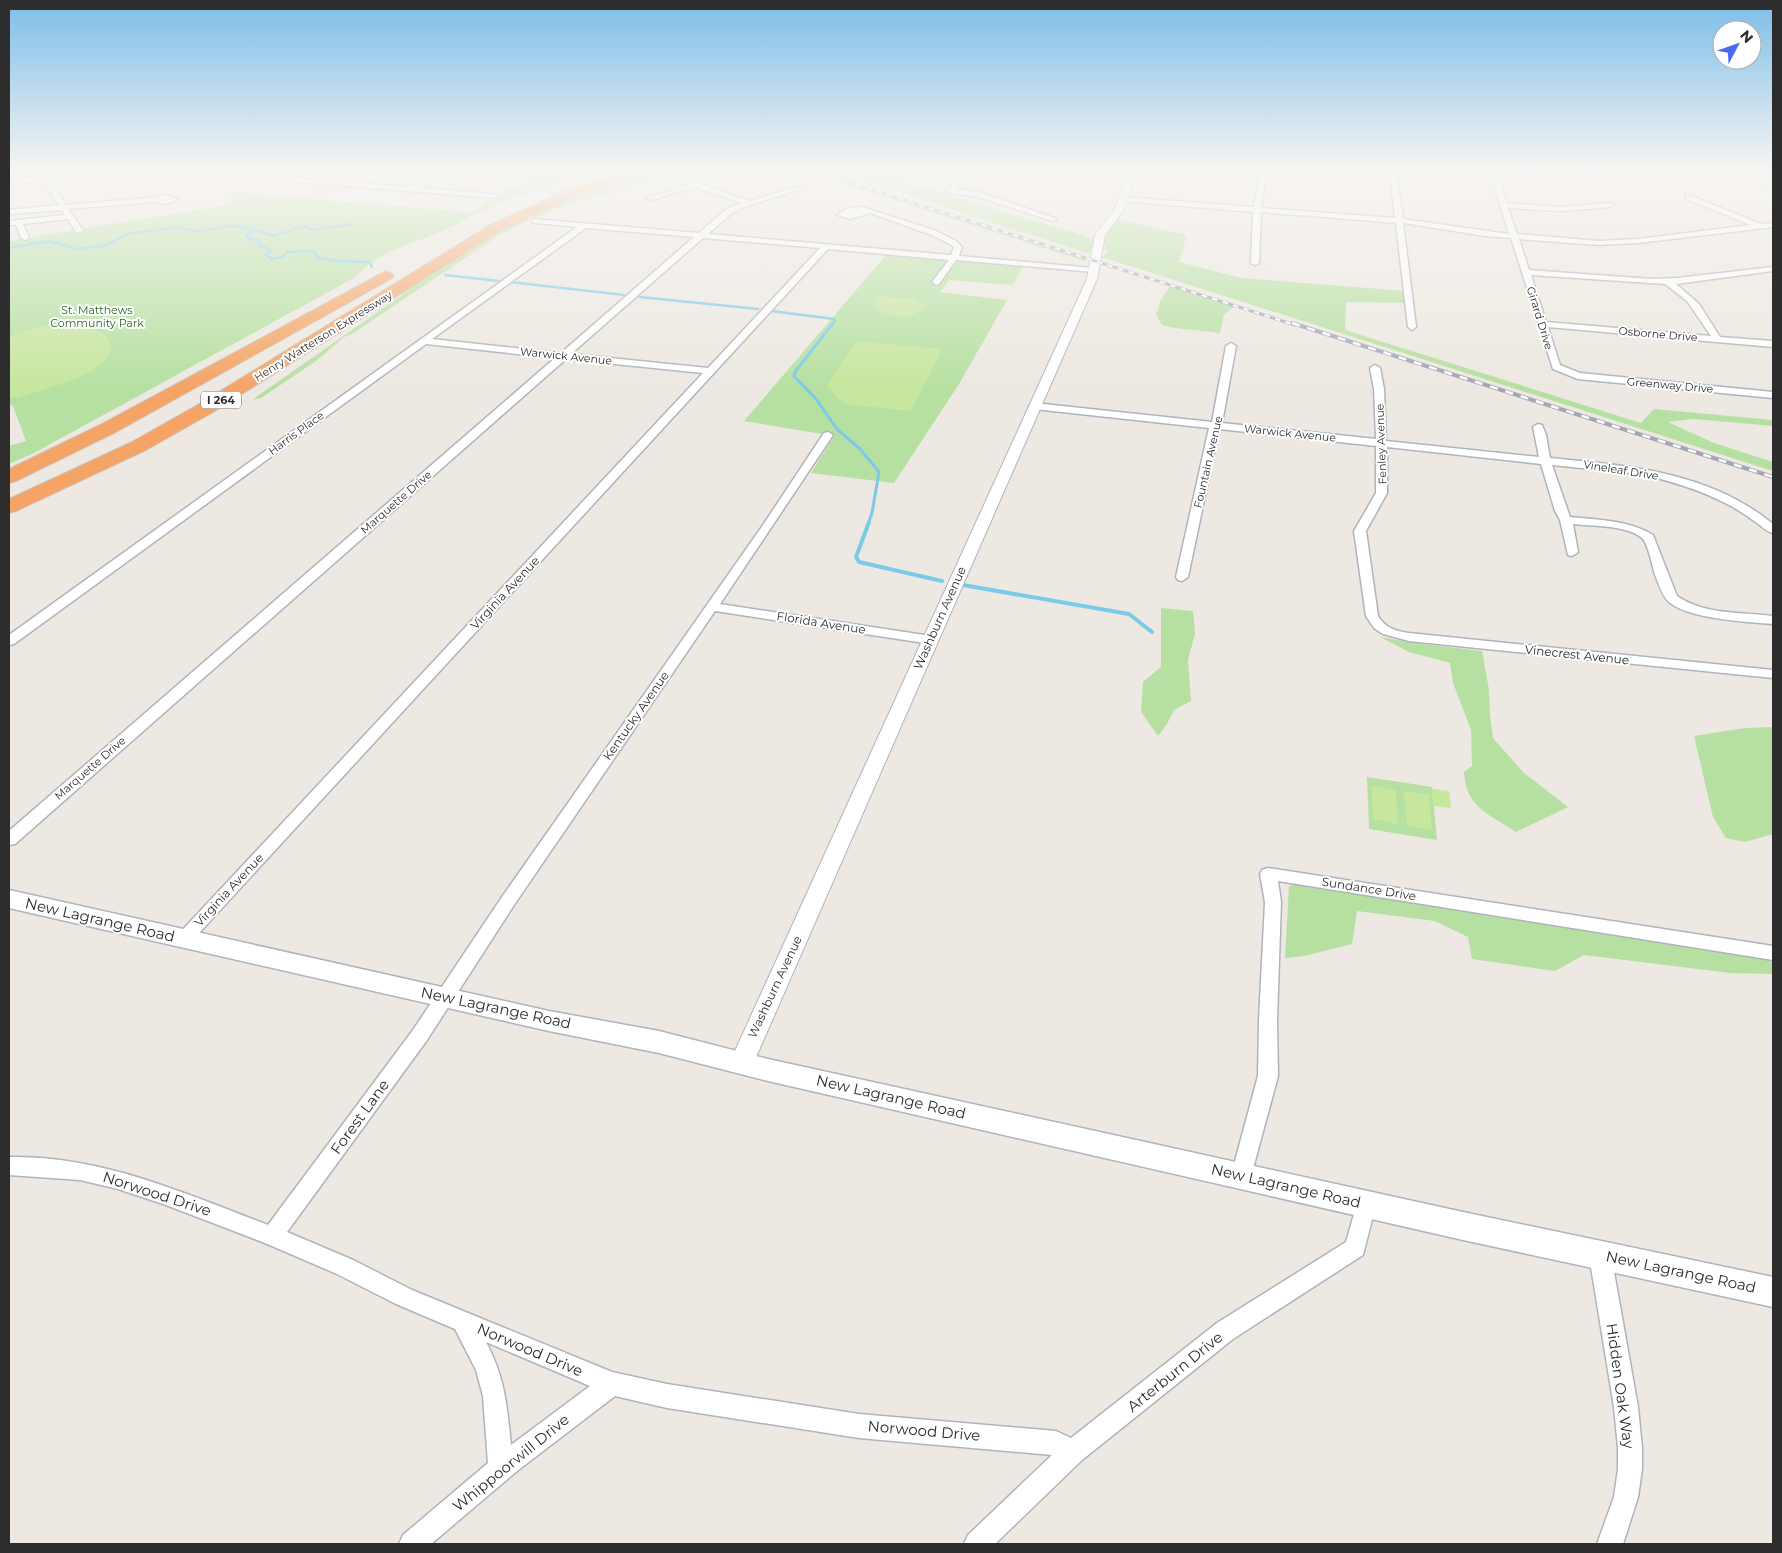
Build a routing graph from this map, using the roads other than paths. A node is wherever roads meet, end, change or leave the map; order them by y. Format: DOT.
graph roads {
  1 [pos="467,243"];
  2 [pos="559,243"];
  3 [pos="693,243"];
  4 [pos="786,243"];
  5 [pos="956,243"];
  6 [pos="1098,243"];
  7 [pos="1256,243"];
  8 [pos="1403,243"];
  9 [pos="1515,243"];
  10 [pos="826,247"];
  11 [pos="954,258"];
  12 [pos="1255,262"];
  13 [pos="415,269"];
  14 [pos="1093,270"];
  15 [pos="1772,270"];
  16 [pos="1525,272"];
  17 [pos="936,282"];
  18 [pos="1666,282"];
  19 [pos="1543,324"];
  20 [pos="1412,327"];
  21 [pos="1717,339"];
  22 [pos="423,341"];
  23 [pos="1773,344"];
  24 [pos="1231,346"];
  25 [pos="565,356"];
  26 [pos="1375,368"];
  27 [pos="709,371"];
  28 [pos="1567,373"];
  29 [pos="1773,395"];
  30 [pos="1034,406"];
  31 [pos="1215,425"];
  32 [pos="1538,427"];
  33 [pos="828,436"];
  34 [pos="1381,443"];
  35 [pos="1546,460"];
  36 [pos="9,477"];
  37 [pos="9,493"];
  38 [pos="32,506"];
  39 [pos="9,507"];
  40 [pos="9,516"];
  41 [pos="1566,520"];
  42 [pos="9,521"];
  43 [pos="1773,530"];
  44 [pos="1572,552"];
  45 [pos="1182,577"];
  46 [pos="712,607"];
  47 [pos="1773,620"];
  48 [pos="1382,629"];
  49 [pos="931,640"];
  50 [pos="9,641"];
  51 [pos="1773,674"];
  52 [pos="9,840"];
  53 [pos="9,899"];
  54 [pos="183,939"];
  55 [pos="1773,953"];
  56 [pos="445,997"];
  57 [pos="741,1064"];
  58 [pos="9,1166"];
  59 [pos="1241,1176"];
  60 [pos="1366,1204"];
  61 [pos="272,1236"];
  62 [pos="1600,1255"];
  63 [pos="1773,1292"];
  64 [pos="463,1322"];
  65 [pos="612,1384"];
  66 [pos="1073,1451"];
  67 [pos="501,1468"];
  68 [pos="412,1544"];
  69 [pos="977,1544"];
  70 [pos="1610,1544"];
  1 -- 13 [label="highway, Henry Watterson Expressway / I 264"];
  2 -- 22 [label="street, Harris Place"];
  3 -- 25 [label="street, Marquette Drive"];
  4 -- 10 [label="street"];
  5 -- 11 [label="street"];
  6 -- 14 [label="street, Washburn Avenue"];
  7 -- 12 [label="street"];
  8 -- 20 [label="street"];
  9 -- 16 [label="street, Girard Drive"];
  10 -- 11 [label="street"];
  10 -- 27 [label="street, Virginia Avenue"];
  11 -- 14 [label="street"];
  11 -- 17 [label="street"];
  13 -- 36 [label="highway"];
  13 -- 37 [label="highway, Henry Watterson Expressway / I 264"];
  13 -- 38 [label="highway"];
  13 -- 39 [label="highway, Henry Watterson Expressway / I 264"];
  14 -- 30 [label="street, Washburn Avenue"];
  15 -- 18 [label="street"];
  16 -- 18 [label="street"];
  16 -- 19 [label="street, Girard Drive"];
  18 -- 21 [label="street"];
  19 -- 21 [label="street, Osborne Drive"];
  19 -- 28 [label="street, Girard Drive"];
  21 -- 23 [label="street, Osborne Drive"];
  22 -- 25 [label="street, Warwick Avenue"];
  22 -- 50 [label="street, Harris Place"];
  24 -- 31 [label="street, Fountain Avenue"];
  25 -- 27 [label="street, Warwick Avenue"];
  25 -- 52 [label="street, Marquette Drive"];
  26 -- 34 [label="street, Fenley Avenue"];
  27 -- 54 [label="street, Virginia Avenue"];
  28 -- 29 [label="street, Greenway Drive"];
  30 -- 31 [label="street, Warwick Avenue"];
  30 -- 49 [label="street, Washburn Avenue"];
  31 -- 34 [label="street, Warwick Avenue"];
  31 -- 45 [label="street, Fountain Avenue"];
  32 -- 35 [label="street"];
  33 -- 46 [label="street, Kentucky Avenue"];
  34 -- 35 [label="street, Warwick Avenue"];
  34 -- 48 [label="street, Fenley Avenue"];
  35 -- 41 [label="street"];
  35 -- 43 [label="street, Vineleaf Drive"];
  38 -- 40 [label="highway"];
  38 -- 42 [label="highway"];
  41 -- 44 [label="street"];
  41 -- 47 [label="street"];
  46 -- 49 [label="street, Florida Avenue"];
  46 -- 56 [label="street, Kentucky Avenue"];
  48 -- 51 [label="street, Vinecrest Avenue"];
  49 -- 57 [label="street, Washburn Avenue"];
  53 -- 54 [label="main road, New Lagrange Road"];
  54 -- 56 [label="main road, New Lagrange Road"];
  55 -- 59 [label="street, Sundance Drive"];
  56 -- 57 [label="main road, New Lagrange Road"];
  56 -- 61 [label="street, Forest Lane"];
  57 -- 59 [label="main road, New Lagrange Road"];
  58 -- 61 [label="street, Norwood Drive"];
  59 -- 60 [label="main road, New Lagrange Road"];
  60 -- 62 [label="main road, New Lagrange Road"];
  60 -- 66 [label="street, Arterburn Drive"];
  61 -- 64 [label="street, Norwood Drive"];
  62 -- 63 [label="main road, New Lagrange Road"];
  62 -- 70 [label="street, Hidden Oak Way"];
  64 -- 65 [label="street, Norwood Drive"];
  64 -- 67 [label="street"];
  65 -- 66 [label="street, Norwood Drive"];
  65 -- 67 [label="street, Whippoorwill Drive"];
  66 -- 69 [label="street, Arterburn Drive"];
  67 -- 68 [label="street, Whippoorwill Drive"];
}
